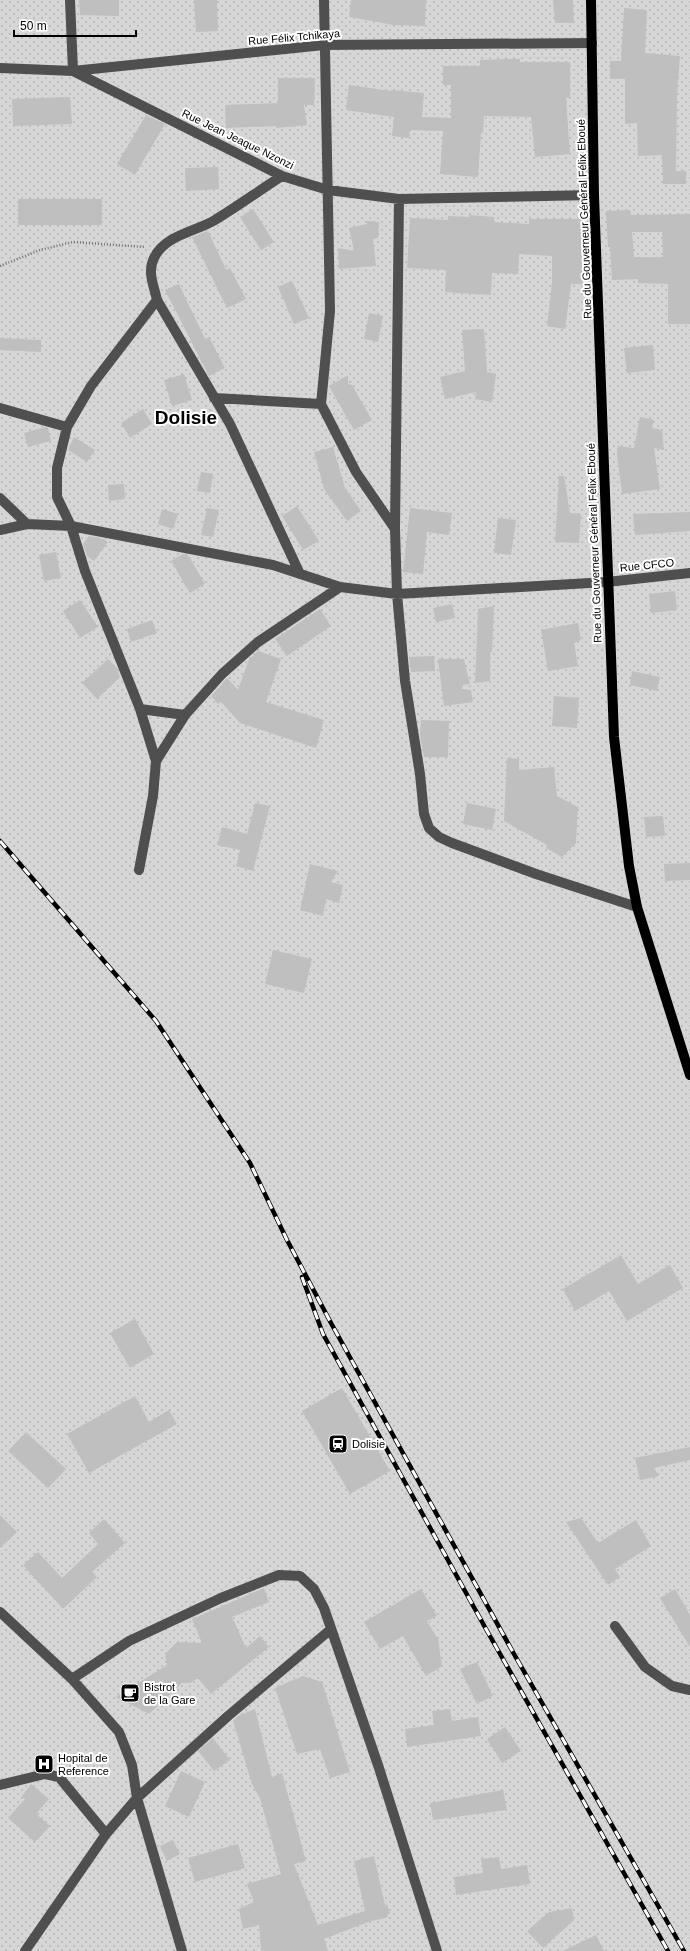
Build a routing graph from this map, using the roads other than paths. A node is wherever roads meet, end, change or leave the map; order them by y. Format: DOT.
graph roads {
  1 [pos="70,0"];
  2 [pos="324,0"];
  3 [pos="591,0"];
  4 [pos="592,43"];
  5 [pos="324,45"];
  6 [pos="0,68"];
  7 [pos="73,71"];
  8 [pos="282,176"];
  9 [pos="328,190"];
  10 [pos="594,195"];
  11 [pos="399,199"];
  12 [pos="157,300"];
  13 [pos="214,398"];
  14 [pos="321,404"];
  15 [pos="0,408"];
  16 [pos="67,427"];
  17 [pos="0,498"];
  18 [pos="27,524"];
  19 [pos="71,526"];
  20 [pos="0,530"];
  21 [pos="395,530"];
  22 [pos="690,573"];
  23 [pos="300,574"];
  24 [pos="608,582"];
  25 [pos="340,587"];
  26 [pos="397,594"];
  27 [pos="140,709"];
  28 [pos="186,715"];
  29 [pos="156,761"];
  30 [pos="139,870"];
  31 [pos="637,907"];
  32 [pos="690,1075"];
  33 [pos="0,1612"];
  34 [pos="615,1626"];
  35 [pos="330,1630"];
  36 [pos="72,1679"];
  37 [pos="690,1690"];
  38 [pos="0,1785"];
  39 [pos="136,1798"];
  40 [pos="106,1834"];
  41 [pos="25,1951"];
  42 [pos="182,1951"];
  43 [pos="437,1951"];
  1 -- 7 [label="street"];
  2 -- 5 [label="street"];
  3 -- 4 [label="main road, Rue du Gouverneur Général Félix Eboué"];
  4 -- 5 [label="street, Rue Félix Tchikaya"];
  4 -- 10 [label="main road, Rue du Gouverneur Général Félix Eboué"];
  5 -- 7 [label="street, Rue Félix Tchikaya"];
  5 -- 9 [label="street"];
  6 -- 7 [label="street, Rue Félix Tchikaya"];
  7 -- 8 [label="street, Rue Jean Jeaque Nzonzi"];
  8 -- 9 [label="street, Rue Jean Jeaque Nzonzi"];
  8 -- 12 [label="street"];
  9 -- 11 [label="street, Rue Jean Jeaque Nzonzi"];
  9 -- 14 [label="street"];
  10 -- 11 [label="street, Rue Jean Jeaque Nzonzi"];
  10 -- 24 [label="main road, Rue du Gouverneur Général Félix Eboué"];
  11 -- 21 [label="street"];
  12 -- 13 [label="street"];
  12 -- 16 [label="street"];
  13 -- 14 [label="street"];
  13 -- 23 [label="street"];
  14 -- 21 [label="street"];
  15 -- 16 [label="street"];
  16 -- 19 [label="street"];
  17 -- 18 [label="street"];
  18 -- 19 [label="street, Rue CFCO"];
  18 -- 20 [label="street, Rue CFCO"];
  19 -- 23 [label="street, Rue CFCO"];
  19 -- 27 [label="street"];
  21 -- 26 [label="street"];
  22 -- 24 [label="street, Rue CFCO"];
  23 -- 25 [label="street, Rue CFCO"];
  24 -- 26 [label="street, Rue CFCO"];
  24 -- 31 [label="main road, Rue du Gouverneur Général Félix Eboué"];
  25 -- 26 [label="street, Rue CFCO"];
  25 -- 28 [label="street"];
  26 -- 31 [label="street"];
  27 -- 28 [label="street"];
  27 -- 29 [label="street"];
  28 -- 29 [label="street"];
  29 -- 30 [label="street"];
  31 -- 32 [label="main road, Rue du Gouverneur Général Félix Eboué"];
  33 -- 36 [label="street"];
  34 -- 37 [label="street"];
  35 -- 36 [label="street"];
  35 -- 39 [label="street"];
  35 -- 43 [label="street"];
  36 -- 39 [label="street"];
  38 -- 40 [label="street"];
  39 -- 40 [label="street"];
  39 -- 42 [label="street"];
  40 -- 41 [label="street"];
}
